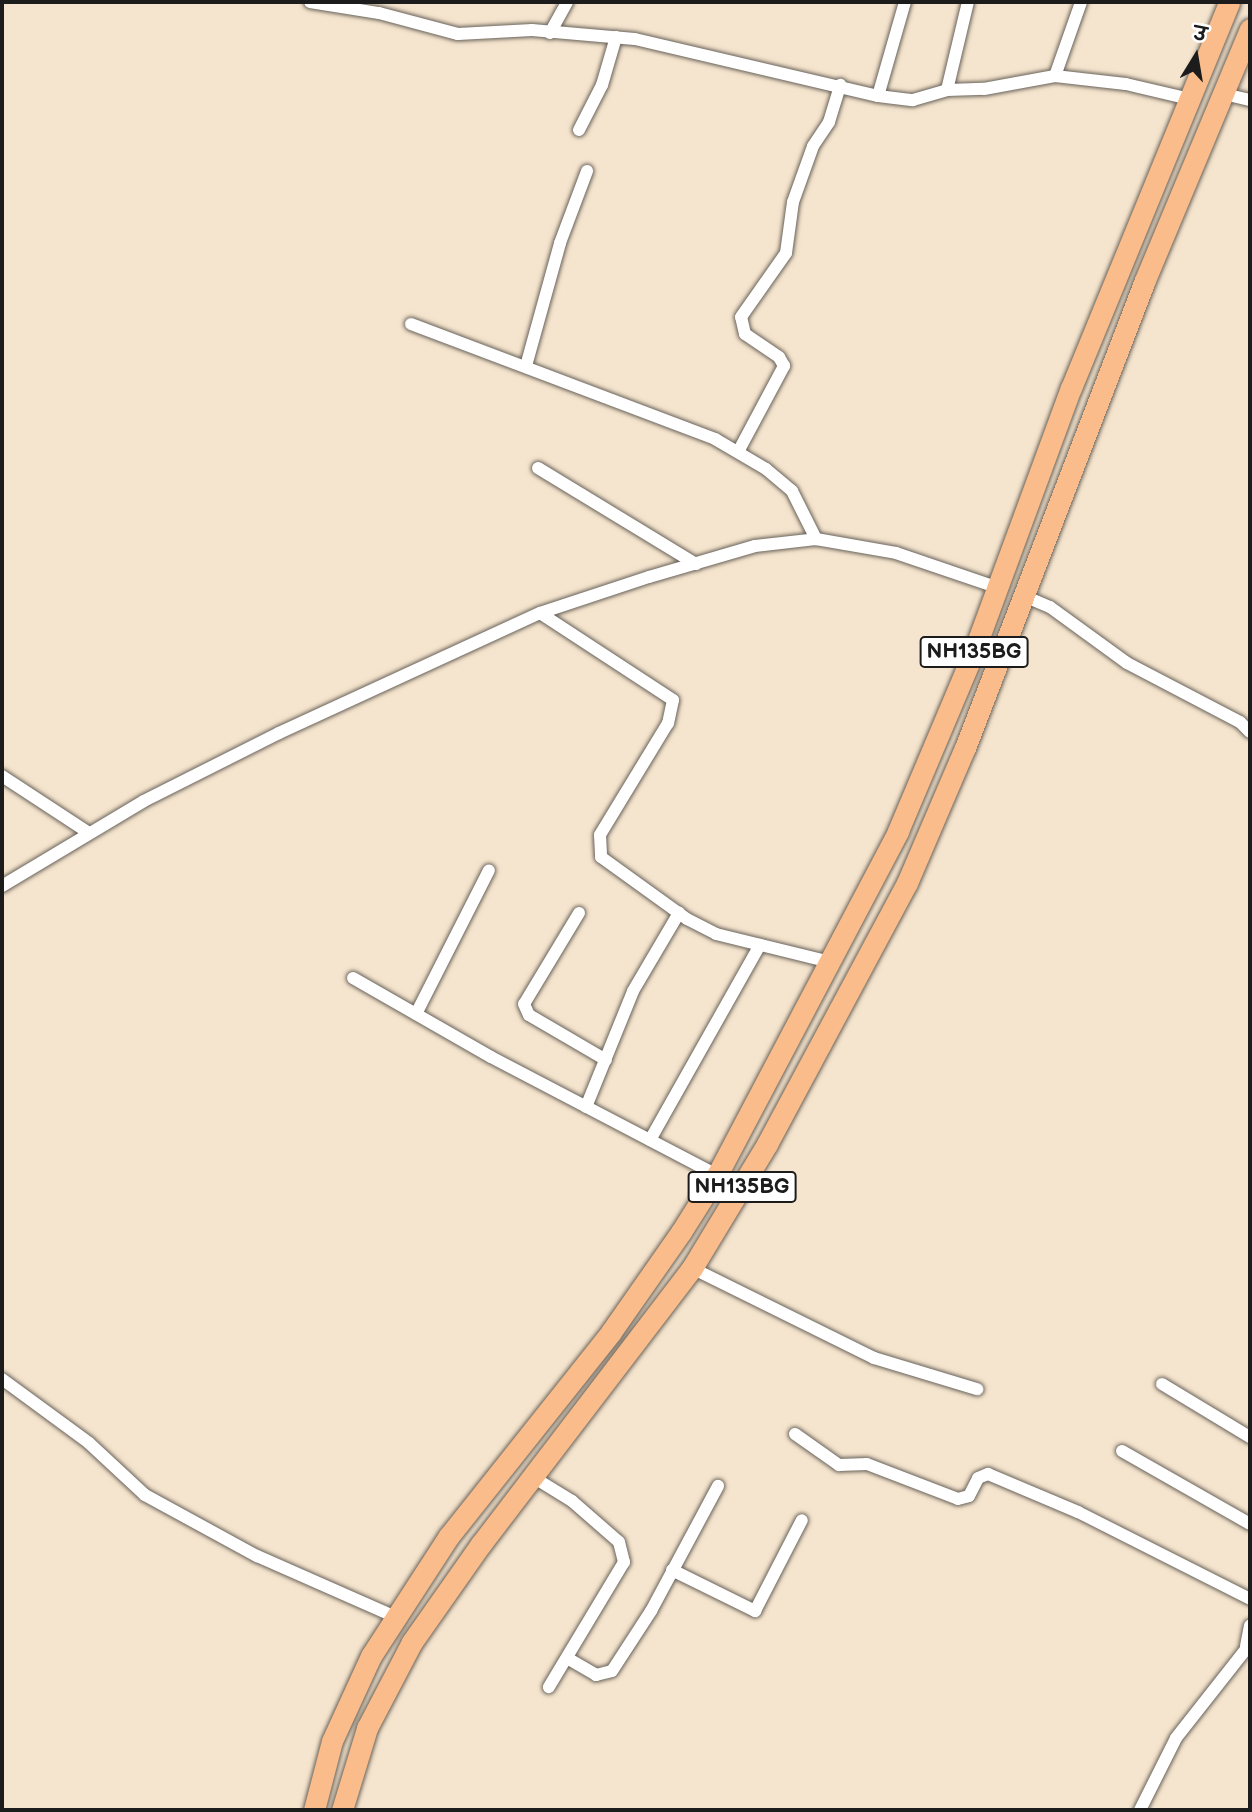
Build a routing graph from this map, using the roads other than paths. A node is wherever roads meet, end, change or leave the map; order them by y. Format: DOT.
graph roads {
  1 [pos="310,2"];
  2 [pos="567,2"];
  3 [pos="905,2"];
  4 [pos="968,2"];
  5 [pos="1081,2"];
  6 [pos="1229,2"];
  7 [pos="1250,29"];
  8 [pos="550,33"];
  9 [pos="616,37"];
  10 [pos="1055,76"];
  11 [pos="840,85"];
  12 [pos="947,90"];
  13 [pos="1224,94"];
  14 [pos="878,96"];
  15 [pos="1191,99"];
  16 [pos="1250,100"];
  17 [pos="579,130"];
  18 [pos="587,170"];
  19 [pos="411,324"];
  20 [pos="526,366"];
  21 [pos="737,452"];
  22 [pos="538,468"];
  23 [pos="816,539"];
  24 [pos="696,564"];
  25 [pos="999,588"];
  26 [pos="1024,596"];
  27 [pos="540,613"];
  28 [pos="1250,732"];
  29 [pos="2,776"];
  30 [pos="89,833"];
  31 [pos="489,870"];
  32 [pos="2,886"];
  33 [pos="579,913"];
  34 [pos="679,913"];
  35 [pos="760,945"];
  36 [pos="830,961"];
  37 [pos="353,978"];
  38 [pos="416,1014"];
  39 [pos="606,1060"];
  40 [pos="586,1107"];
  41 [pos="650,1140"];
  42 [pos="717,1175"];
  43 [pos="692,1268"];
  44 [pos="2,1379"];
  45 [pos="1162,1384"];
  46 [pos="977,1389"];
  47 [pos="795,1434"];
  48 [pos="1250,1437"];
  49 [pos="1122,1451"];
  50 [pos="533,1477"];
  51 [pos="718,1486"];
  52 [pos="802,1520"];
  53 [pos="1250,1524"];
  54 [pos="672,1570"];
  55 [pos="1250,1599"];
  56 [pos="395,1617"];
  57 [pos="1250,1625"];
  58 [pos="1248,1645"];
  59 [pos="567,1658"];
  60 [pos="549,1687"];
  61 [pos="314,1810"];
  62 [pos="342,1810"];
  63 [pos="1140,1810"];
  1 -- 8 [label="street"];
  2 -- 8 [label="street"];
  3 -- 14 [label="street"];
  4 -- 12 [label="street"];
  5 -- 10 [label="street"];
  6 -- 15 [label="highway, NH135BG"];
  7 -- 13 [label="highway, NH135BG"];
  8 -- 9 [label="street"];
  9 -- 11 [label="street"];
  9 -- 17 [label="street"];
  10 -- 12 [label="street"];
  10 -- 15 [label="street"];
  11 -- 14 [label="street"];
  11 -- 21 [label="street"];
  12 -- 14 [label="street"];
  13 -- 16 [label="street"];
  13 -- 26 [label="highway, NH135BG"];
  15 -- 25 [label="highway, NH135BG"];
  18 -- 20 [label="street"];
  19 -- 20 [label="street"];
  20 -- 21 [label="street"];
  21 -- 23 [label="street"];
  22 -- 24 [label="street"];
  23 -- 24 [label="street"];
  23 -- 25 [label="street"];
  24 -- 27 [label="street"];
  25 -- 36 [label="highway, NH135BG"];
  26 -- 28 [label="street"];
  26 -- 43 [label="highway, NH135BG"];
  27 -- 30 [label="street"];
  27 -- 34 [label="street"];
  29 -- 30 [label="street"];
  30 -- 32 [label="street"];
  31 -- 38 [label="street"];
  33 -- 39 [label="street"];
  34 -- 35 [label="street"];
  34 -- 39 [label="street"];
  35 -- 36 [label="street"];
  35 -- 41 [label="street"];
  36 -- 42 [label="highway, NH135BG"];
  37 -- 38 [label="street"];
  38 -- 40 [label="street"];
  39 -- 40 [label="street"];
  40 -- 41 [label="street"];
  41 -- 42 [label="street"];
  42 -- 56 [label="highway, NH135BG"];
  43 -- 46 [label="street"];
  43 -- 50 [label="highway, NH135BG"];
  44 -- 56 [label="street"];
  45 -- 48 [label="street"];
  47 -- 55 [label="street"];
  49 -- 53 [label="street"];
  50 -- 59 [label="street"];
  50 -- 62 [label="highway, NH135BG"];
  51 -- 54 [label="street"];
  52 -- 54 [label="street"];
  54 -- 59 [label="street"];
  56 -- 61 [label="highway, NH135BG"];
  57 -- 58 [label="street"];
  58 -- 63 [label="street"];
  59 -- 60 [label="street"];
}
